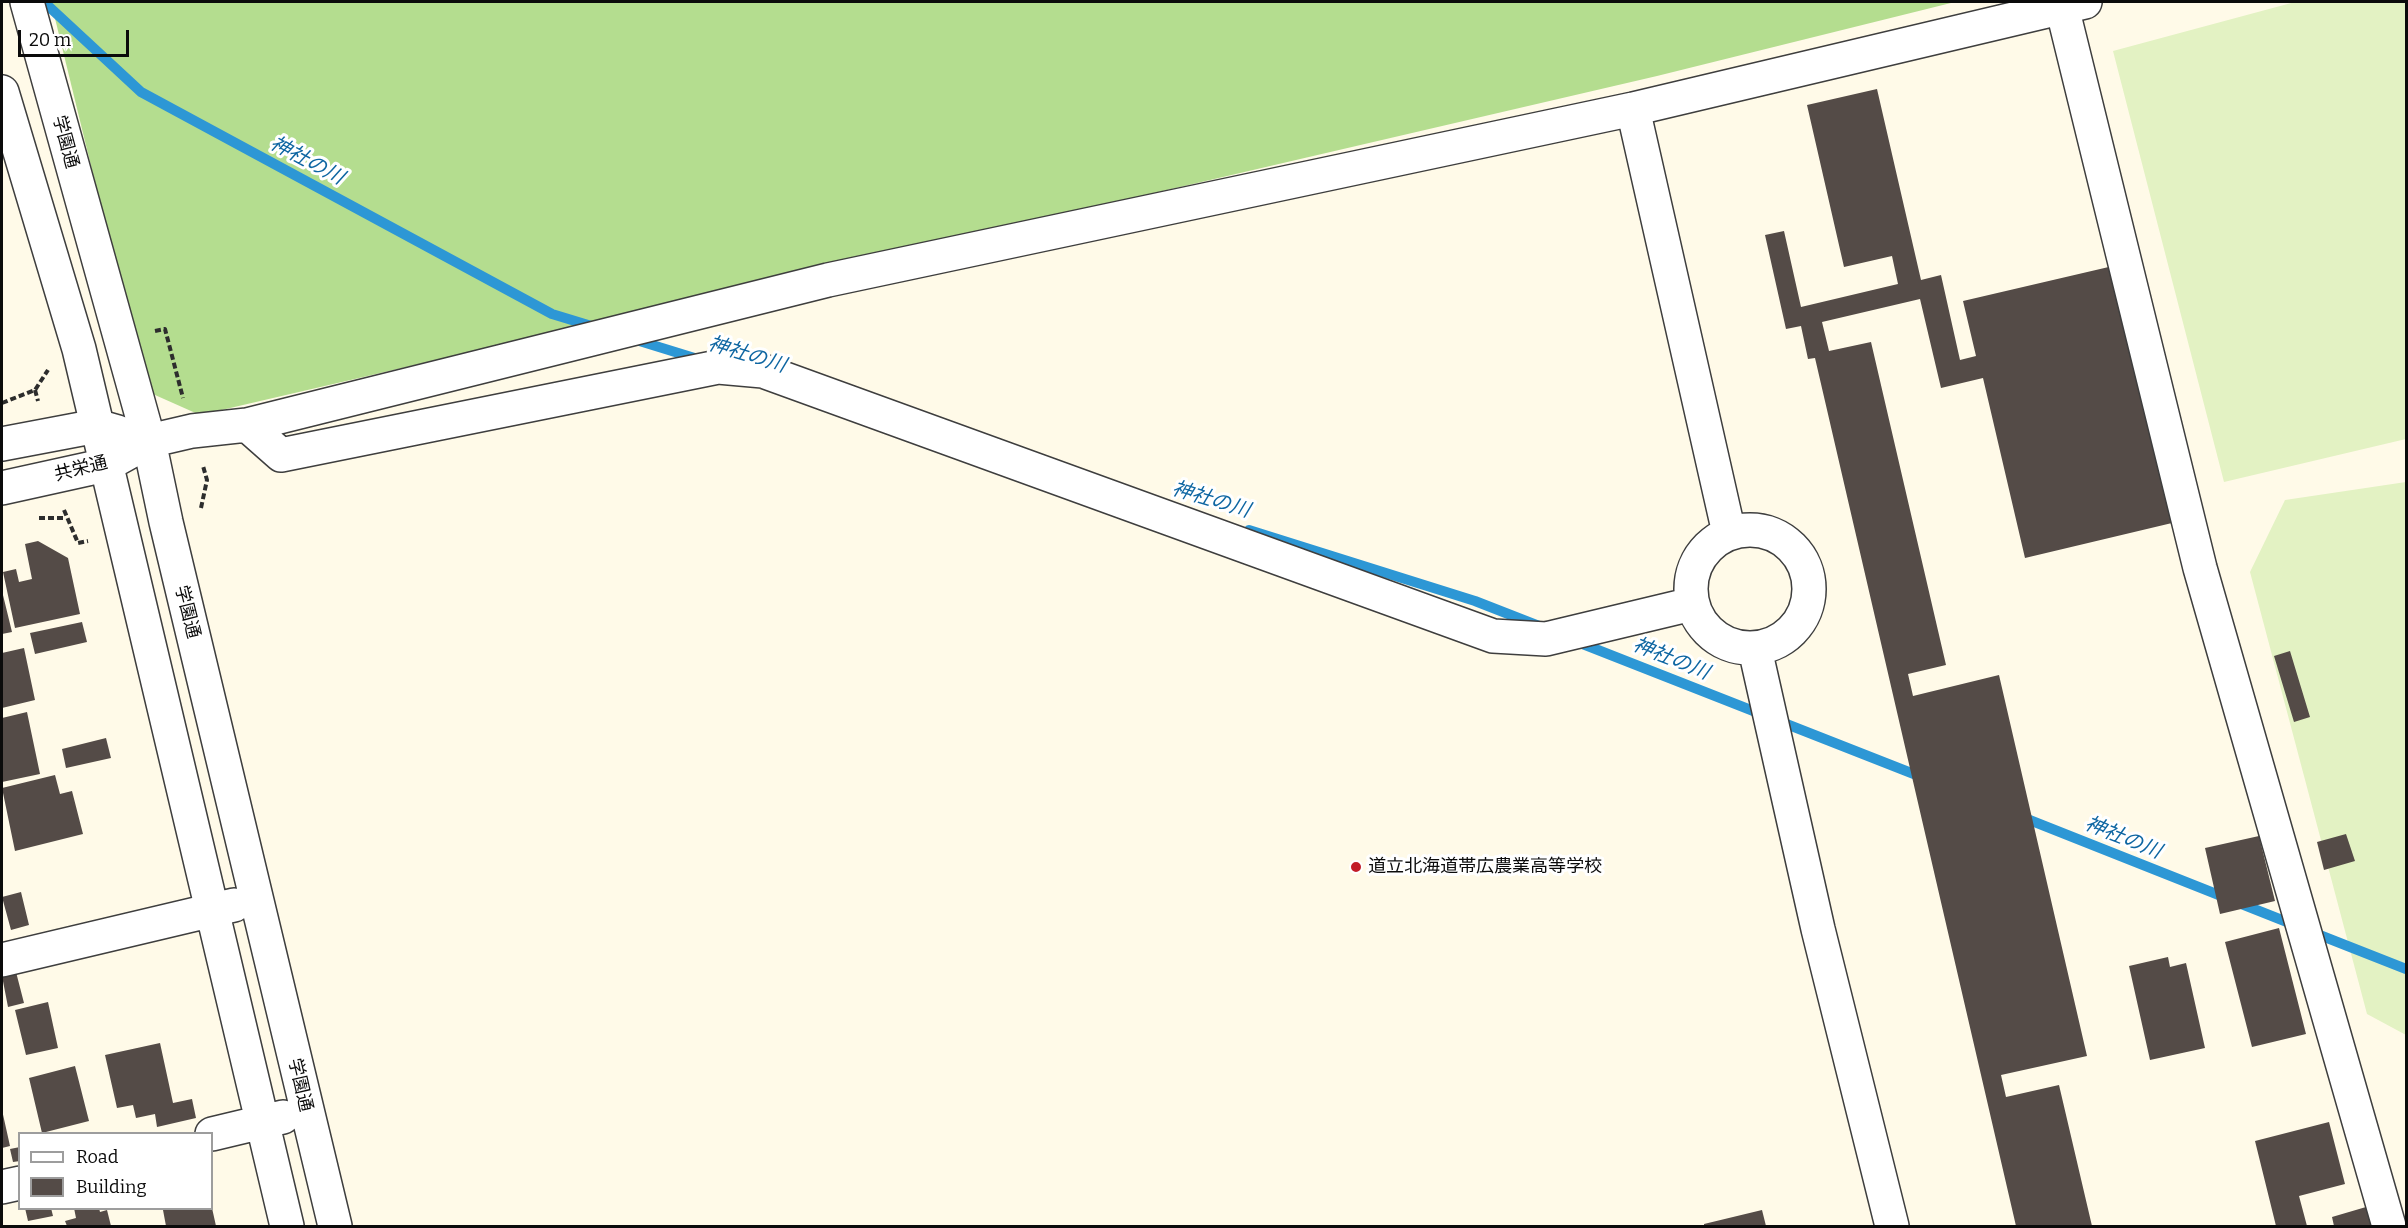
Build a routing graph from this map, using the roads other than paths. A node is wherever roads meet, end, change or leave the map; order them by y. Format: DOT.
graph roads {
  1 [pos="27,2"];
  2 [pos="2073,4"];
  3 [pos="2,92"];
  4 [pos="1633,109"];
  5 [pos="247,425"];
  6 [pos="97,426"];
  7 [pos="149,441"];
  8 [pos="2,444"];
  9 [pos="106,465"];
  10 [pos="2,488"];
  11 [pos="1729,533"];
  12 [pos="1692,604"];
  13 [pos="1755,649"];
  14 [pos="257,901"];
  15 [pos="213,909"];
  16 [pos="2,960"];
  17 [pos="306,1112"];
  18 [pos="262,1122"];
  19 [pos="213,1134"];
  20 [pos="18,1183"];
  21 [pos="2,1187"];
  22 [pos="287,1227"];
  23 [pos="334,1227"];
  24 [pos="1892,1227"];
  25 [pos="2389,1227"];
  1 -- 7 [label="street, 学園通"];
  2 -- 4 [label="street"];
  2 -- 25 [label="street"];
  3 -- 6 [label="street"];
  4 -- 5 [label="street"];
  4 -- 11 [label="street"];
  5 -- 7 [label="street"];
  5 -- 12 [label="street"];
  6 -- 7 [label="street, 共栄通"];
  6 -- 8 [label="street, 共栄通"];
  6 -- 9 [label="street"];
  7 -- 9 [label="street, 共栄通"];
  7 -- 14 [label="street, 学園通"];
  9 -- 10 [label="street, 共栄通"];
  9 -- 15 [label="street"];
  11 -- 12 [label="street"];
  11 -- 13 [label="street"];
  12 -- 13 [label="street"];
  13 -- 24 [label="street"];
  14 -- 15 [label="street"];
  14 -- 17 [label="street, 学園通"];
  15 -- 16 [label="street"];
  15 -- 18 [label="street"];
  17 -- 18 [label="street"];
  17 -- 23 [label="street, 学園通"];
  18 -- 19 [label="street"];
  18 -- 22 [label="street"];
  20 -- 21 [label="street"];
}
